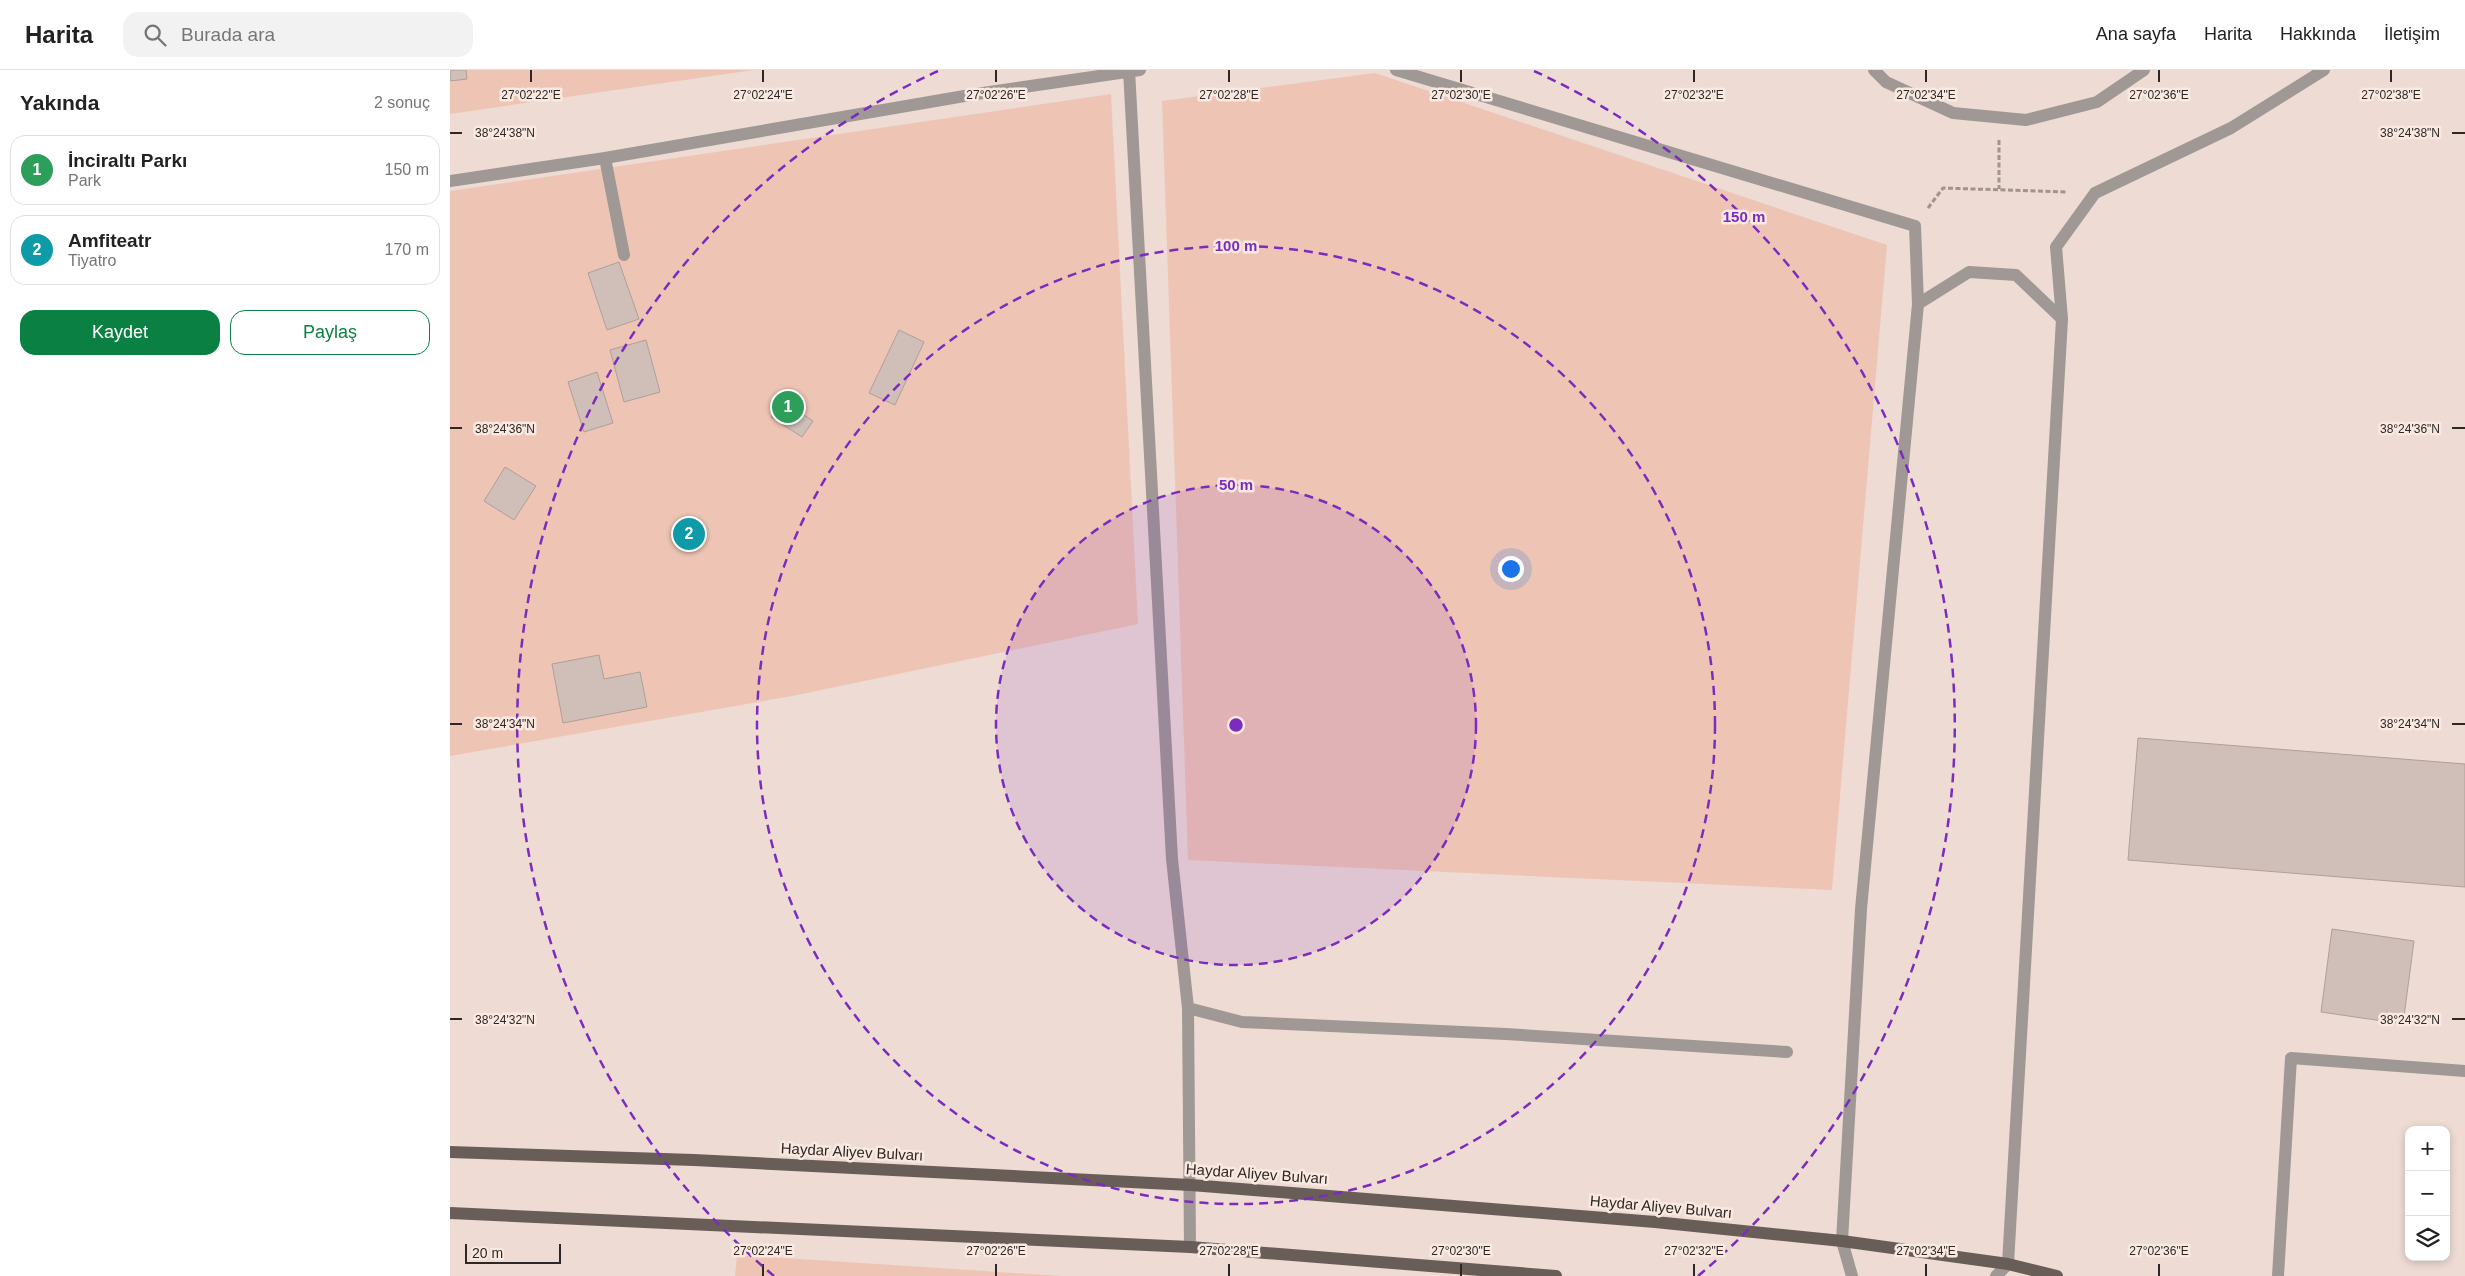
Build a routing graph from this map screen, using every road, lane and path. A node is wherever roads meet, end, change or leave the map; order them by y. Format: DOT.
graph roads {
  1 [pos="1396,70"];
  2 [pos="1874,70"];
  3 [pos="2144,70"];
  4 [pos="2324,70"];
  5 [pos="1133,71"];
  6 [pos="1999,118"];
  7 [pos="605,158"];
  8 [pos="450,181"];
  9 [pos="1999,190"];
  10 [pos="2095,193"];
  11 [pos="1915,226"];
  12 [pos="624,255"];
  13 [pos="1918,304"];
  14 [pos="2062,319"];
  15 [pos="1188,1008"];
  16 [pos="1786,1052"];
  17 [pos="2465,1071"];
  18 [pos="450,1152"];
  19 [pos="1191,1185"];
  20 [pos="450,1212"];
  21 [pos="1842,1241"];
  22 [pos="1190,1247"];
  23 [pos="2008,1264"];
  24 [pos="1556,1276"];
  25 [pos="1852,1276"];
  26 [pos="1996,1276"];
  27 [pos="2057,1276"];
  28 [pos="2278,1276"];
  1 -- 11 [label="street"];
  2 -- 6 [label="street"];
  3 -- 6 [label="street"];
  4 -- 10 [label="street"];
  5 -- 7 [label="street"];
  5 -- 15 [label="street"];
  6 -- 9 [label="path"];
  7 -- 8 [label="street"];
  7 -- 12 [label="street"];
  9 -- 10 [label="path"];
  9 -- 11 [label="path"];
  10 -- 14 [label="street"];
  11 -- 13 [label="street"];
  13 -- 14 [label="street"];
  13 -- 21 [label="street"];
  14 -- 23 [label="street"];
  15 -- 16 [label="street"];
  15 -- 19 [label="street"];
  17 -- 28 [label="street"];
  18 -- 19 [label="main road, Haydar Aliyev Bulvarı"];
  19 -- 21 [label="main road, Haydar Aliyev Bulvarı"];
  19 -- 22 [label="street"];
  20 -- 22 [label="main road"];
  21 -- 23 [label="main road, Haydar Aliyev Bulvarı"];
  21 -- 25 [label="street"];
  22 -- 24 [label="main road"];
  23 -- 26 [label="street"];
  23 -- 27 [label="main road, Haydar Aliyev Bulvarı"];
}
